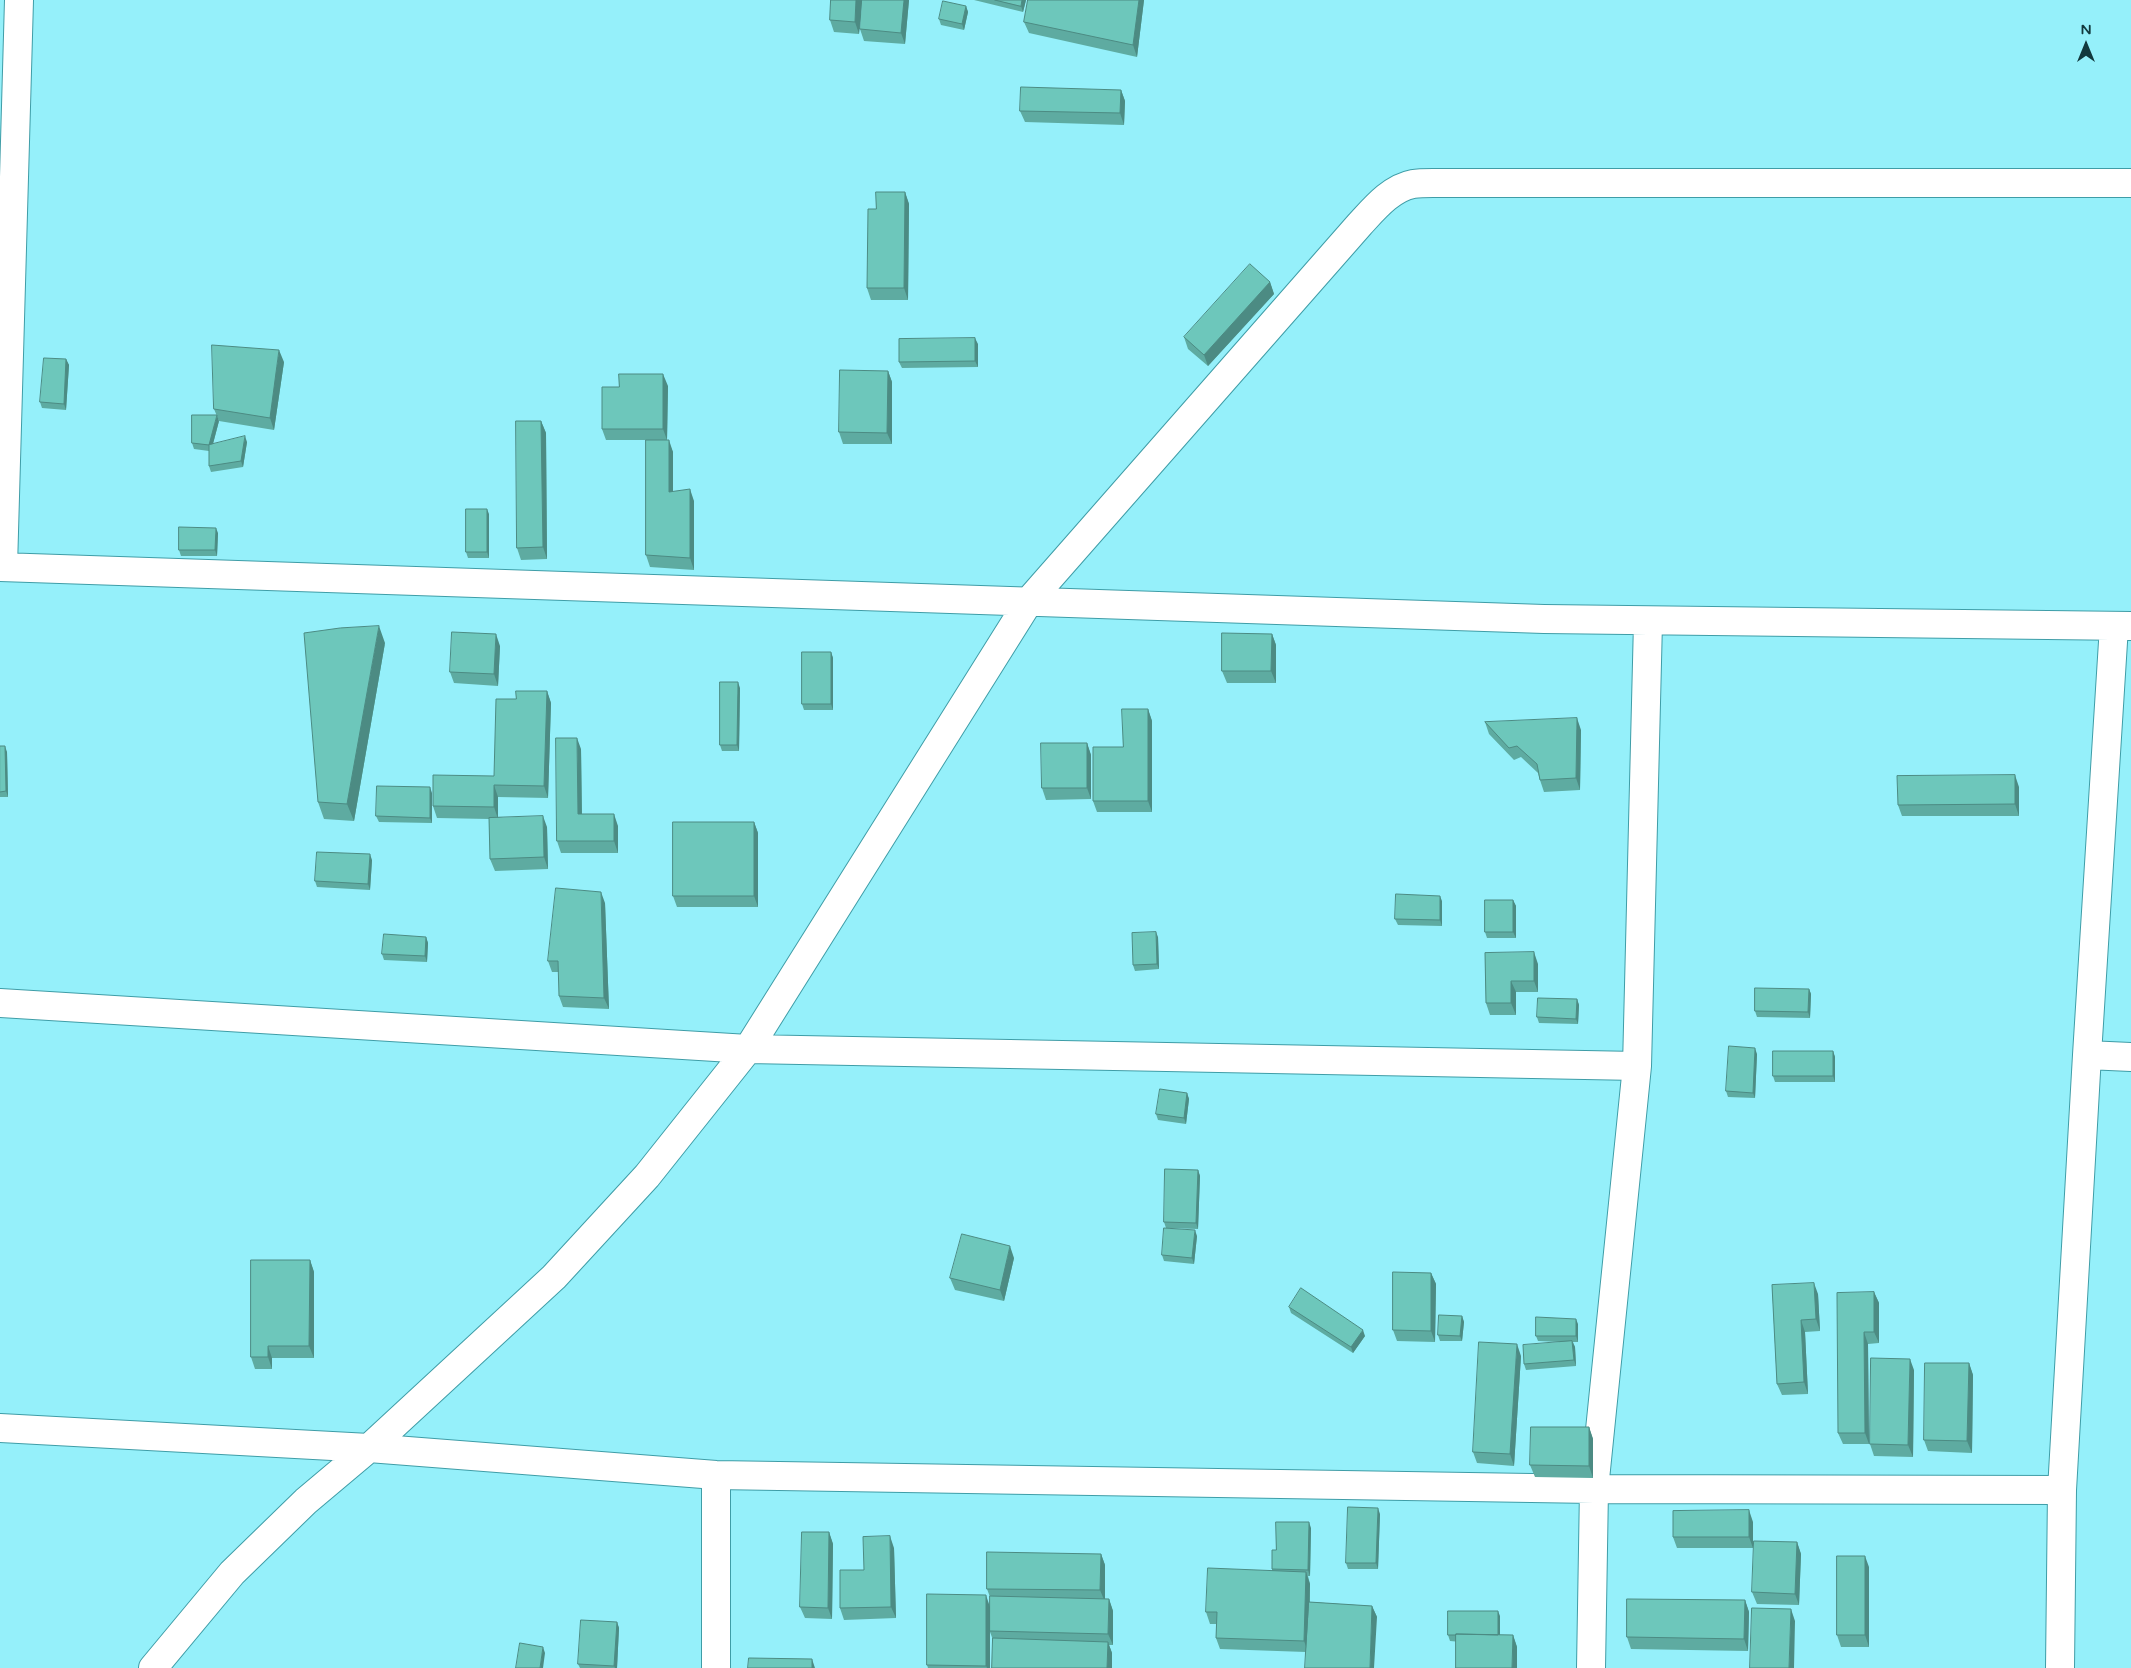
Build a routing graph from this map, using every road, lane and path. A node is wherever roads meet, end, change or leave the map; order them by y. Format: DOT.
graph roads {
  1 [pos="19,0"];
  2 [pos="2131,184"];
  3 [pos="2,567"];
  4 [pos="1029,602"];
  5 [pos="1648,622"];
  6 [pos="2123,626"];
  7 [pos="0,1003"];
  8 [pos="748,1049"];
  9 [pos="2087,1055"];
  10 [pos="2131,1057"];
  11 [pos="1637,1066"];
  12 [pos="0,1428"];
  13 [pos="369,1448"];
  14 [pos="716,1475"];
  15 [pos="1594,1489"];
  16 [pos="2062,1490"];
  17 [pos="153,1668"];
  18 [pos="716,1668"];
  19 [pos="1591,1668"];
  20 [pos="2060,1668"];
  1 -- 3 [label="street"];
  2 -- 4 [label="street"];
  3 -- 4 [label="street"];
  4 -- 5 [label="street"];
  4 -- 8 [label="street"];
  5 -- 6 [label="street"];
  5 -- 11 [label="street"];
  6 -- 9 [label="street"];
  7 -- 8 [label="street"];
  8 -- 11 [label="street"];
  8 -- 13 [label="street"];
  9 -- 10 [label="street"];
  9 -- 16 [label="street"];
  11 -- 15 [label="street"];
  12 -- 13 [label="street"];
  13 -- 14 [label="street"];
  13 -- 17 [label="street"];
  14 -- 15 [label="street"];
  14 -- 18 [label="street"];
  15 -- 16 [label="street"];
  15 -- 19 [label="street"];
  16 -- 20 [label="street"];
}
